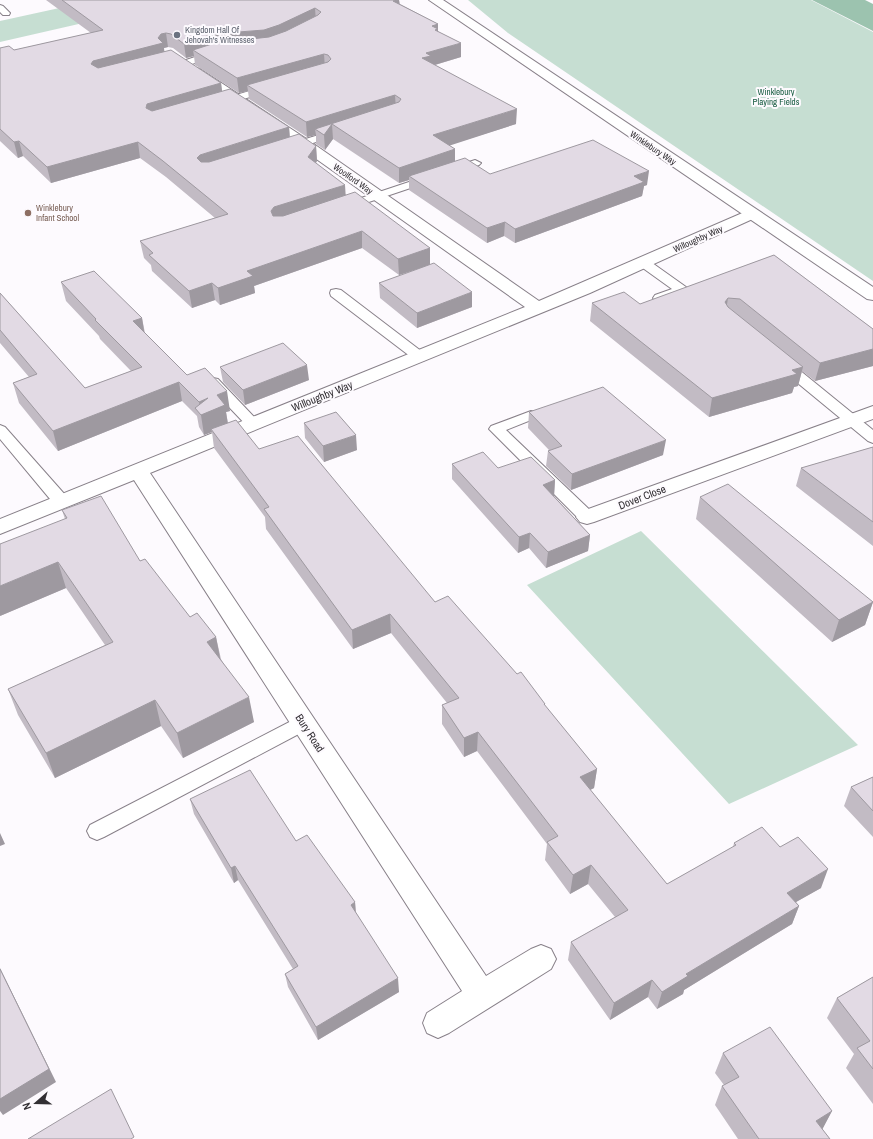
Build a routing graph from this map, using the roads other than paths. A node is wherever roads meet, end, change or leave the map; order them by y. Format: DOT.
graph roads {
  1 [pos="435,0"];
  2 [pos="228,51"];
  3 [pos="177,60"];
  4 [pos="280,85"];
  5 [pos="235,98"];
  6 [pos="207,106"];
  7 [pos="346,130"];
  8 [pos="303,143"];
  9 [pos="273,153"];
  10 [pos="475,163"];
  11 [pos="377,196"];
  12 [pos="332,211"];
  13 [pos="752,214"];
  14 [pos="644,263"];
  15 [pos="336,293"];
  16 [pos="873,295"];
  17 [pos="652,301"];
  18 [pos="537,308"];
  19 [pos="772,355"];
  20 [pos="420,357"];
  21 [pos="210,380"];
  22 [pos="873,412"];
  23 [pos="531,415"];
  24 [pos="851,419"];
  25 [pos="253,424"];
  26 [pos="0,430"];
  27 [pos="873,438"];
  28 [pos="138,470"];
  29 [pos="61,501"];
  30 [pos="587,517"];
  31 [pos="0,527"];
  32 [pos="304,723"];
  33 [pos="97,831"];
  34 [pos="541,959"];
  35 [pos="482,996"];
  36 [pos="438,1023"];
  1 -- 13 [label="street, Winklebury Way"];
  2 -- 3 [label="lane"];
  3 -- 5 [label="street, Woolford Way"];
  4 -- 5 [label="lane"];
  5 -- 6 [label="lane"];
  5 -- 8 [label="street, Woolford Way"];
  7 -- 8 [label="lane"];
  8 -- 9 [label="lane"];
  8 -- 11 [label="street, Woolford Way"];
  10 -- 11 [label="lane"];
  11 -- 12 [label="lane"];
  11 -- 18 [label="street, Woolford Way"];
  13 -- 14 [label="street, Willoughby Way"];
  13 -- 16 [label="street, Winklebury Way"];
  14 -- 17 [label="lane"];
  14 -- 18 [label="street, Willoughby Way"];
  15 -- 20 [label="lane"];
  18 -- 20 [label="street, Willoughby Way"];
  19 -- 24 [label="lane"];
  20 -- 25 [label="street, Willoughby Way"];
  21 -- 25 [label="lane"];
  22 -- 24 [label="street, Dover Close"];
  23 -- 30 [label="lane, Dover Close"];
  24 -- 27 [label="lane"];
  24 -- 30 [label="street, Dover Close"];
  25 -- 28 [label="street, Willoughby Way"];
  26 -- 29 [label="lane"];
  28 -- 29 [label="street, Willoughby Way"];
  28 -- 32 [label="street, Bury Road"];
  29 -- 31 [label="street, Willoughby Way"];
  32 -- 33 [label="lane"];
  32 -- 35 [label="street, Bury Road"];
  34 -- 35 [label="street"];
  35 -- 36 [label="street"];
}
